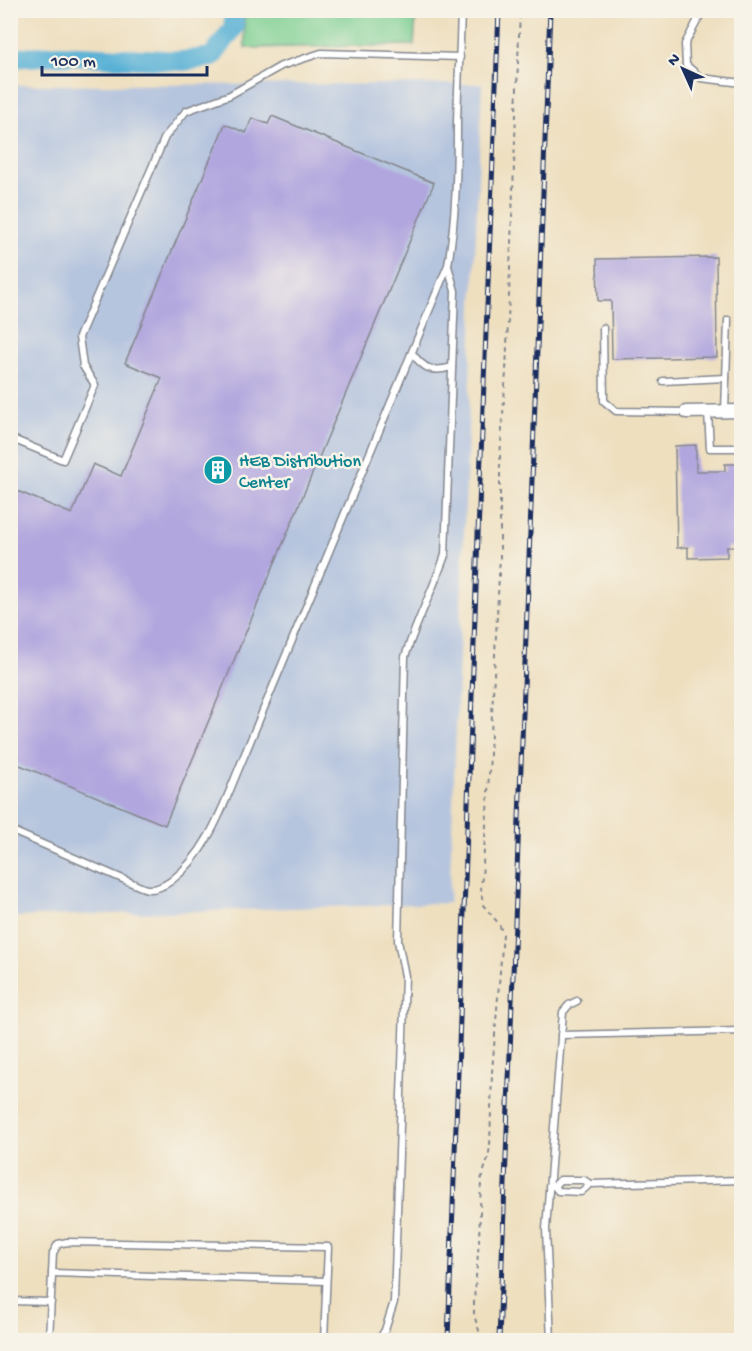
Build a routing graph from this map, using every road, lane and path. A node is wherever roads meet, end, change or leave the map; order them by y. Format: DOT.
graph roads {
  1 [pos="462,10"];
  2 [pos="520,10"];
  3 [pos="704,10"];
  4 [pos="460,57"];
  5 [pos="741,83"];
  6 [pos="448,265"];
  7 [pos="728,320"];
  8 [pos="603,328"];
  9 [pos="412,353"];
  10 [pos="452,368"];
  11 [pos="726,378"];
  12 [pos="663,381"];
  13 [pos="708,411"];
  14 [pos="725,411"];
  15 [pos="741,411"];
  16 [pos="686,412"];
  17 [pos="10,438"];
  18 [pos="741,448"];
  19 [pos="10,830"];
  20 [pos="577,1001"];
  21 [pos="741,1031"];
  22 [pos="561,1035"];
  23 [pos="741,1180"];
  24 [pos="590,1184"];
  25 [pos="552,1186"];
  26 [pos="52,1273"];
  27 [pos="326,1281"];
  28 [pos="10,1301"];
  29 [pos="51,1302"];
  30 [pos="49,1341"];
  31 [pos="324,1341"];
  32 [pos="379,1341"];
  33 [pos="482,1341"];
  34 [pos="550,1341"];
  1 -- 4 [label="lane"];
  2 -- 33 [label="path"];
  3 -- 5 [label="lane"];
  4 -- 6 [label="lane"];
  4 -- 17 [label="lane"];
  6 -- 9 [label="lane"];
  6 -- 10 [label="lane"];
  7 -- 11 [label="lane"];
  8 -- 16 [label="lane"];
  9 -- 10 [label="lane"];
  9 -- 19 [label="lane"];
  10 -- 32 [label="lane"];
  11 -- 12 [label="lane"];
  11 -- 14 [label="lane"];
  13 -- 14 [label="street"];
  13 -- 16 [label="street"];
  13 -- 18 [label="lane"];
  14 -- 15 [label="street"];
  20 -- 22 [label="lane"];
  21 -- 22 [label="lane"];
  22 -- 25 [label="lane"];
  23 -- 24 [label="lane"];
  24 -- 25 [label="lane"];
  24 -- 25 [label="lane"];
  25 -- 34 [label="lane"];
  26 -- 27 [label="lane"];
  26 -- 27 [label="lane"];
  26 -- 29 [label="lane"];
  27 -- 31 [label="lane"];
  28 -- 29 [label="lane"];
  29 -- 30 [label="lane"];
}
